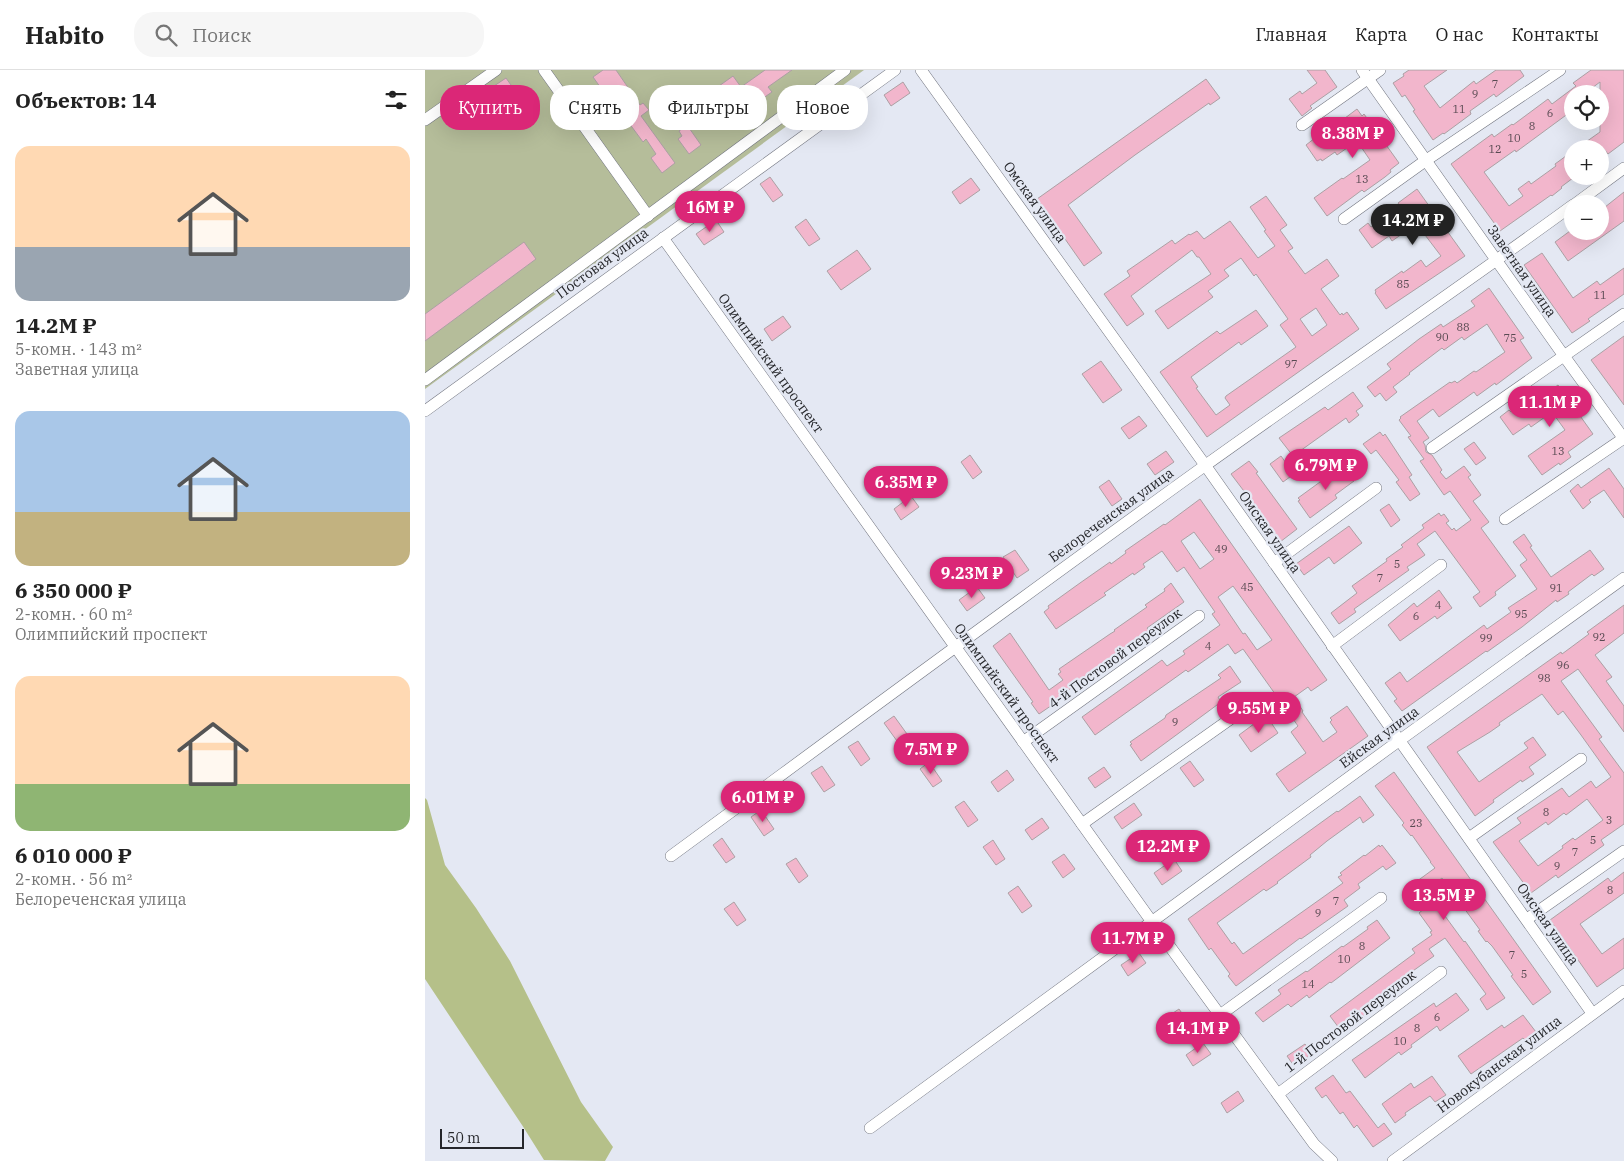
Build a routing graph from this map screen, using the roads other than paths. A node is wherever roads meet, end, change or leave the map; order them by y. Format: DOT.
graph roads {
  1 [pos="496,70"];
  2 [pos="544,70"];
  3 [pos="845,70"];
  4 [pos="895,70"];
  5 [pos="921,70"];
  6 [pos="1380,70"];
  7 [pos="1560,70"];
  8 [pos="1365,74"];
  9 [pos="425,120"];
  10 [pos="1302,126"];
  11 [pos="1425,161"];
  12 [pos="1624,168"];
  13 [pos="1588,195"];
  14 [pos="1564,212"];
  15 [pos="648,216"];
  16 [pos="1344,219"];
  17 [pos="663,238"];
  18 [pos="1497,260"];
  19 [pos="1624,314"];
  20 [pos="1564,356"];
  21 [pos="425,380"];
  22 [pos="425,411"];
  23 [pos="1624,438"];
  24 [pos="1432,448"];
  25 [pos="1205,465"];
  26 [pos="1376,488"];
  27 [pos="1505,519"];
  28 [pos="1274,563"];
  29 [pos="1441,566"];
  30 [pos="1624,578"];
  31 [pos="1199,616"];
  32 [pos="1332,646"];
  33 [pos="955,647"];
  34 [pos="1260,698"];
  35 [pos="1400,740"];
  36 [pos="1023,742"];
  37 [pos="1581,759"];
  38 [pos="1082,824"];
  39 [pos="1469,838"];
  40 [pos="1624,851"];
  41 [pos="671,856"];
  42 [pos="1381,898"];
  43 [pos="1527,920"];
  44 [pos="1152,922"];
  45 [pos="1441,972"];
  46 [pos="1624,991"];
  47 [pos="1592,1013"];
  48 [pos="1220,1015"];
  49 [pos="1278,1094"];
  50 [pos="870,1128"];
  51 [pos="1332,1161"];
  52 [pos="1393,1161"];
  1 -- 9 [label="street"];
  2 -- 15 [label="street"];
  3 -- 15 [label="street, Постовая улица"];
  4 -- 17 [label="street, Постовая улица"];
  5 -- 25 [label="street, Омская улица"];
  6 -- 8 [label="street"];
  7 -- 11 [label="street"];
  8 -- 10 [label="street"];
  8 -- 11 [label="street, Заветная улица"];
  11 -- 16 [label="street"];
  11 -- 18 [label="street, Заветная улица"];
  12 -- 13 [label="street, Белореченская улица"];
  14 -- 18 [label="street, Белореченская улица"];
  15 -- 21 [label="street, Постовая улица"];
  17 -- 22 [label="street, Постовая улица"];
  17 -- 33 [label="street, Олимпийский проспект"];
  18 -- 20 [label="street, Заветная улица"];
  18 -- 25 [label="street, Белореченская улица"];
  19 -- 20 [label="street"];
  20 -- 23 [label="street, Заветная улица"];
  20 -- 24 [label="street"];
  23 -- 27 [label="street"];
  25 -- 28 [label="street, Омская улица"];
  25 -- 33 [label="street, Белореченская улица"];
  26 -- 28 [label="street"];
  28 -- 32 [label="street, Омская улица"];
  29 -- 32 [label="street"];
  30 -- 35 [label="street, Ейская улица"];
  31 -- 36 [label="street, 4-й Постовой переулок"];
  32 -- 35 [label="street, Омская улица"];
  33 -- 36 [label="street, Олимпийский проспект"];
  33 -- 41 [label="street, Белореченская улица"];
  34 -- 38 [label="street"];
  35 -- 39 [label="street, Омская улица"];
  35 -- 44 [label="street, Ейская улица"];
  36 -- 38 [label="street, Олимпийский проспект"];
  37 -- 39 [label="street"];
  38 -- 44 [label="street, Олимпийский проспект"];
  39 -- 43 [label="street, Омская улица"];
  40 -- 43 [label="street"];
  42 -- 48 [label="street"];
  43 -- 47 [label="street, Омская улица"];
  44 -- 48 [label="street, Олимпийский проспект"];
  44 -- 50 [label="street, Ейская улица"];
  45 -- 49 [label="street, 1-й Постовой переулок"];
  46 -- 47 [label="street, Новокубанская улица"];
  47 -- 52 [label="street, Новокубанская улица"];
  48 -- 49 [label="street, Олимпийский проспект"];
  49 -- 51 [label="street, Олимпийский проспект"];
}
